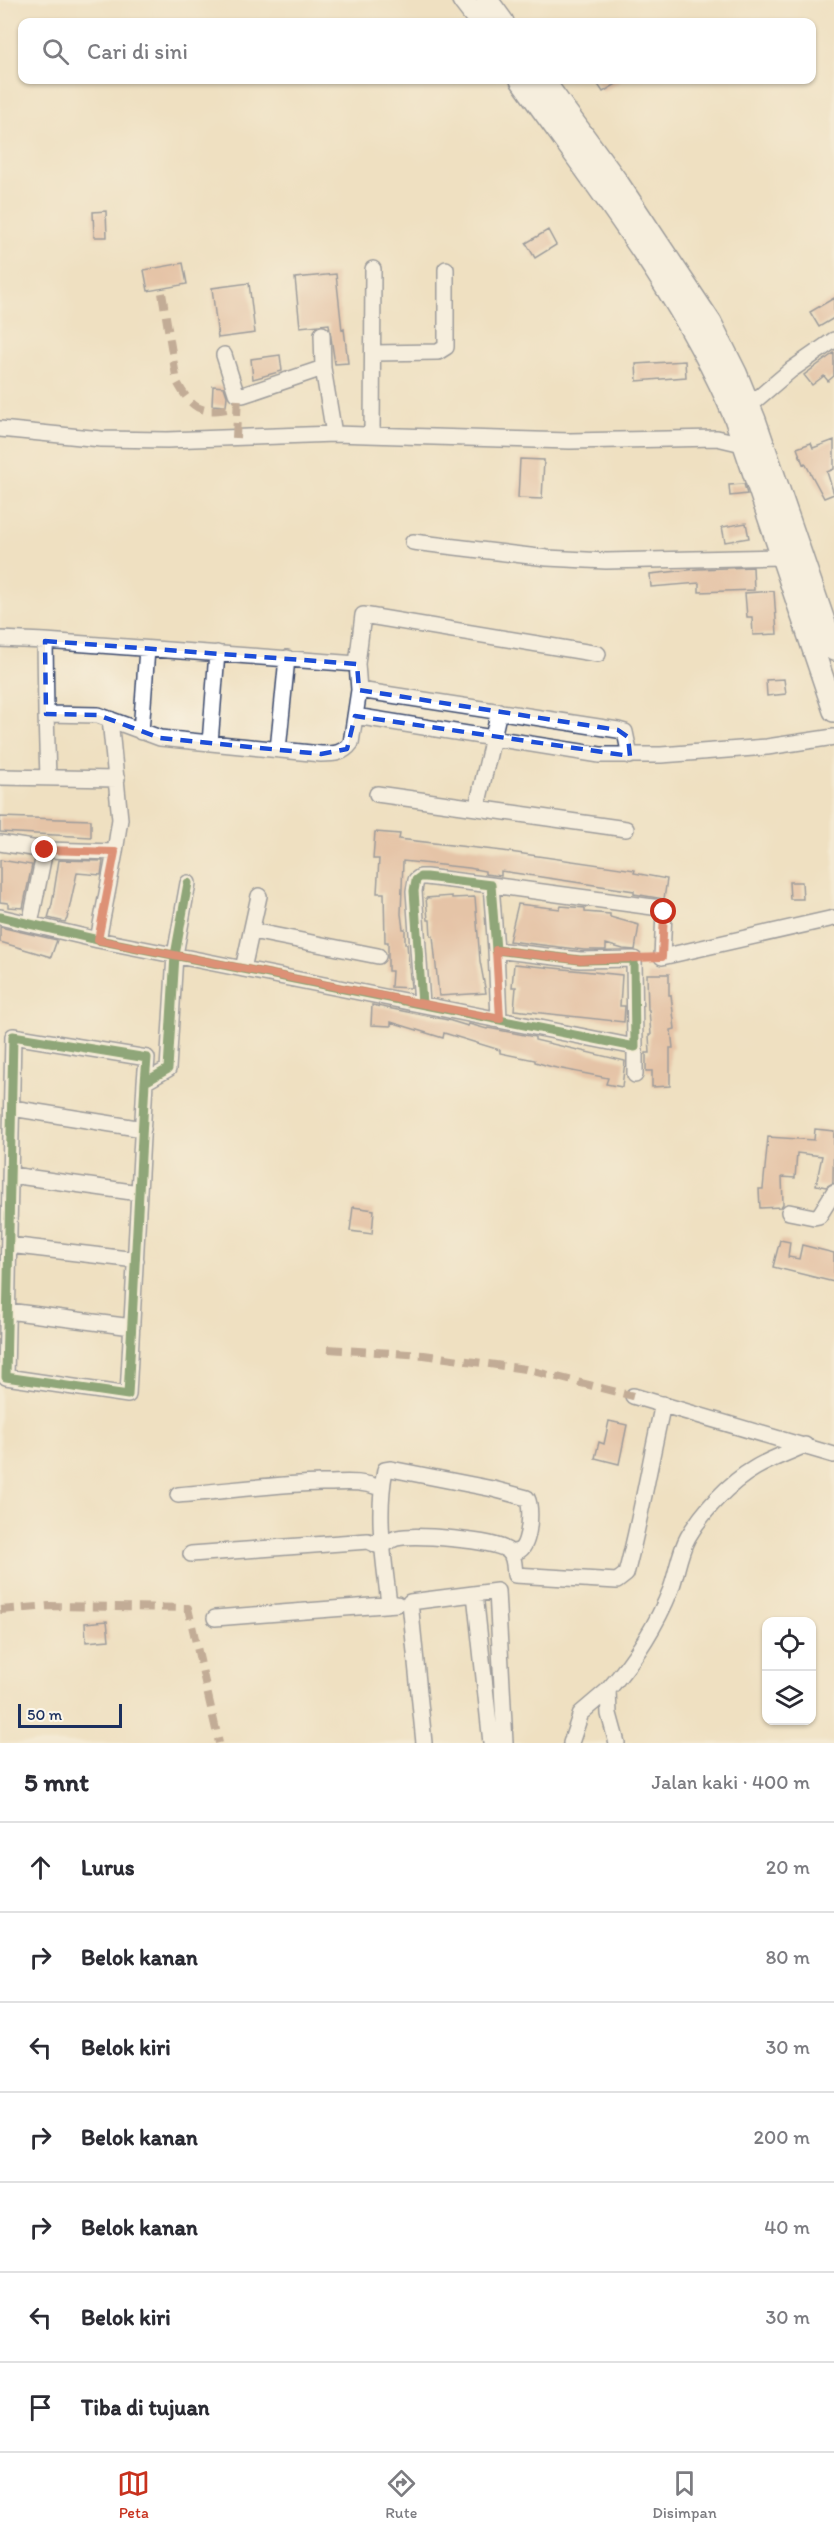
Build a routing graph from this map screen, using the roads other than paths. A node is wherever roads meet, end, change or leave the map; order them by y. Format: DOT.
graph roads {
  1 [pos="464,0"];
  2 [pos="487,0"];
  3 [pos="477,18"];
  4 [pos="499,18"];
  5 [pos="524,84"];
  6 [pos="546,84"];
  7 [pos="373,269"];
  8 [pos="446,269"];
  9 [pos="322,334"];
  10 [pos="834,340"];
  11 [pos="374,353"];
  12 [pos="224,355"];
  13 [pos="323,368"];
  14 [pos="742,412"];
  15 [pos="0,429"];
  16 [pos="334,434"];
  17 [pos="372,435"];
  18 [pos="742,443"];
  19 [pos="764,450"];
  20 [pos="413,542"];
  21 [pos="782,557"];
  22 [pos="0,639"];
  23 [pos="45,640"];
  24 [pos="147,649"];
  25 [pos="834,650"];
  26 [pos="218,653"];
  27 [pos="597,654"];
  28 [pos="287,658"];
  29 [pos="357,664"];
  30 [pos="359,690"];
  31 [pos="499,711"];
  32 [pos="834,711"];
  33 [pos="46,714"];
  34 [pos="355,716"];
  35 [pos="110,718"];
  36 [pos="141,732"];
  37 [pos="834,737"];
  38 [pos="493,738"];
  39 [pos="210,743"];
  40 [pos="278,750"];
  41 [pos="630,756"];
  42 [pos="0,777"];
  43 [pos="48,778"];
  44 [pos="117,778"];
  45 [pos="377,794"];
  46 [pos="477,807"];
  47 [pos="626,829"];
  48 [pos="0,843"];
  49 [pos="45,850"];
  50 [pos="115,852"];
  51 [pos="188,883"];
  52 [pos="491,885"];
  53 [pos="259,896"];
  54 [pos="0,917"];
  55 [pos="834,918"];
  56 [pos="30,924"];
  57 [pos="252,931"];
  58 [pos="98,940"];
  59 [pos="496,950"];
  60 [pos="175,955"];
  61 [pos="378,956"];
  62 [pos="662,957"];
  63 [pos="634,960"];
  64 [pos="243,969"];
  65 [pos="422,1004"];
  66 [pos="500,1019"];
  67 [pos="635,1047"];
  68 [pos="635,1076"];
  69 [pos="145,1082"];
  70 [pos="12,1108"];
  71 [pos="143,1129"];
  72 [pos="10,1175"];
  73 [pos="834,1192"];
  74 [pos="139,1193"];
  75 [pos="789,1212"];
  76 [pos="9,1245"];
  77 [pos="136,1260"];
  78 [pos="8,1311"];
  79 [pos="132,1327"];
  80 [pos="633,1396"];
  81 [pos="663,1404"];
  82 [pos="805,1445"];
  83 [pos="834,1455"];
  84 [pos="381,1488"];
  85 [pos="178,1495"];
  86 [pos="381,1547"];
  87 [pos="510,1553"];
  88 [pos="191,1554"];
  89 [pos="515,1575"];
  90 [pos="497,1592"];
  91 [pos="475,1594"];
  92 [pos="410,1602"];
  93 [pos="389,1604"];
  94 [pos="215,1618"];
  95 [pos="608,1690"];
  96 [pos="424,1743"];
  97 [pos="490,1743"];
  98 [pos="505,1743"];
  99 [pos="571,1743"];
  100 [pos="617,1743"];
  1 -- 3 [label="street"];
  2 -- 4 [label="street"];
  5 -- 14 [label="street"];
  6 -- 14 [label="street"];
  7 -- 11 [label="street"];
  8 -- 11 [label="street"];
  9 -- 13 [label="street"];
  10 -- 14 [label="street"];
  11 -- 17 [label="street"];
  12 -- 13 [label="street"];
  13 -- 16 [label="street"];
  14 -- 18 [label="street"];
  14 -- 19 [label="street"];
  15 -- 16 [label="street"];
  16 -- 17 [label="street"];
  17 -- 18 [label="street"];
  18 -- 19 [label="street"];
  18 -- 21 [label="street"];
  19 -- 25 [label="street"];
  20 -- 21 [label="street"];
  21 -- 32 [label="street"];
  22 -- 23 [label="street"];
  23 -- 24 [label="street"];
  23 -- 33 [label="street"];
  24 -- 26 [label="street"];
  24 -- 36 [label="street"];
  26 -- 28 [label="street"];
  26 -- 39 [label="street"];
  27 -- 29 [label="street"];
  28 -- 29 [label="street"];
  28 -- 40 [label="street"];
  29 -- 30 [label="street"];
  30 -- 31 [label="street"];
  30 -- 34 [label="street"];
  31 -- 38 [label="street"];
  31 -- 41 [label="street"];
  33 -- 35 [label="street"];
  33 -- 43 [label="street"];
  34 -- 38 [label="street"];
  34 -- 40 [label="street"];
  35 -- 36 [label="street"];
  35 -- 44 [label="street"];
  36 -- 39 [label="street"];
  37 -- 41 [label="street"];
  38 -- 41 [label="street"];
  38 -- 46 [label="street"];
  39 -- 40 [label="street"];
  42 -- 43 [label="street"];
  43 -- 44 [label="street"];
  44 -- 50 [label="street"];
  45 -- 46 [label="street"];
  46 -- 47 [label="street"];
  48 -- 49 [label="street"];
  49 -- 50 [label="street"];
  49 -- 56 [label="street"];
  50 -- 58 [label="street"];
  51 -- 60 [label="street"];
  52 -- 59 [label="street"];
  52 -- 62 [label="street"];
  52 -- 65 [label="street"];
  53 -- 57 [label="street"];
  54 -- 56 [label="street"];
  55 -- 62 [label="street"];
  56 -- 58 [label="street"];
  57 -- 61 [label="street"];
  57 -- 64 [label="street"];
  58 -- 60 [label="street"];
  59 -- 63 [label="street"];
  59 -- 66 [label="street"];
  60 -- 64 [label="street"];
  60 -- 69 [label="street"];
  62 -- 63 [label="street"];
  63 -- 67 [label="street"];
  64 -- 65 [label="street"];
  65 -- 66 [label="street"];
  66 -- 67 [label="street"];
  67 -- 68 [label="street"];
  69 -- 70 [label="street"];
  69 -- 71 [label="street"];
  70 -- 71 [label="street"];
  70 -- 72 [label="street"];
  71 -- 74 [label="street"];
  72 -- 74 [label="street"];
  72 -- 76 [label="street"];
  73 -- 75 [label="street"];
  74 -- 77 [label="street"];
  76 -- 77 [label="street"];
  76 -- 78 [label="street"];
  77 -- 79 [label="street"];
  78 -- 79 [label="street"];
  78 -- 79 [label="street"];
  80 -- 81 [label="street"];
  81 -- 82 [label="street"];
  81 -- 89 [label="street"];
  82 -- 83 [label="street"];
  82 -- 95 [label="street"];
  84 -- 85 [label="street"];
  84 -- 86 [label="street"];
  84 -- 87 [label="street"];
  86 -- 87 [label="street"];
  86 -- 88 [label="street"];
  86 -- 93 [label="street"];
  87 -- 89 [label="street"];
  89 -- 90 [label="street"];
  90 -- 91 [label="street"];
  90 -- 98 [label="street"];
  91 -- 92 [label="street"];
  91 -- 97 [label="street"];
  92 -- 93 [label="street"];
  92 -- 96 [label="street"];
  93 -- 94 [label="street"];
  95 -- 99 [label="street"];
  95 -- 100 [label="street"];
}
